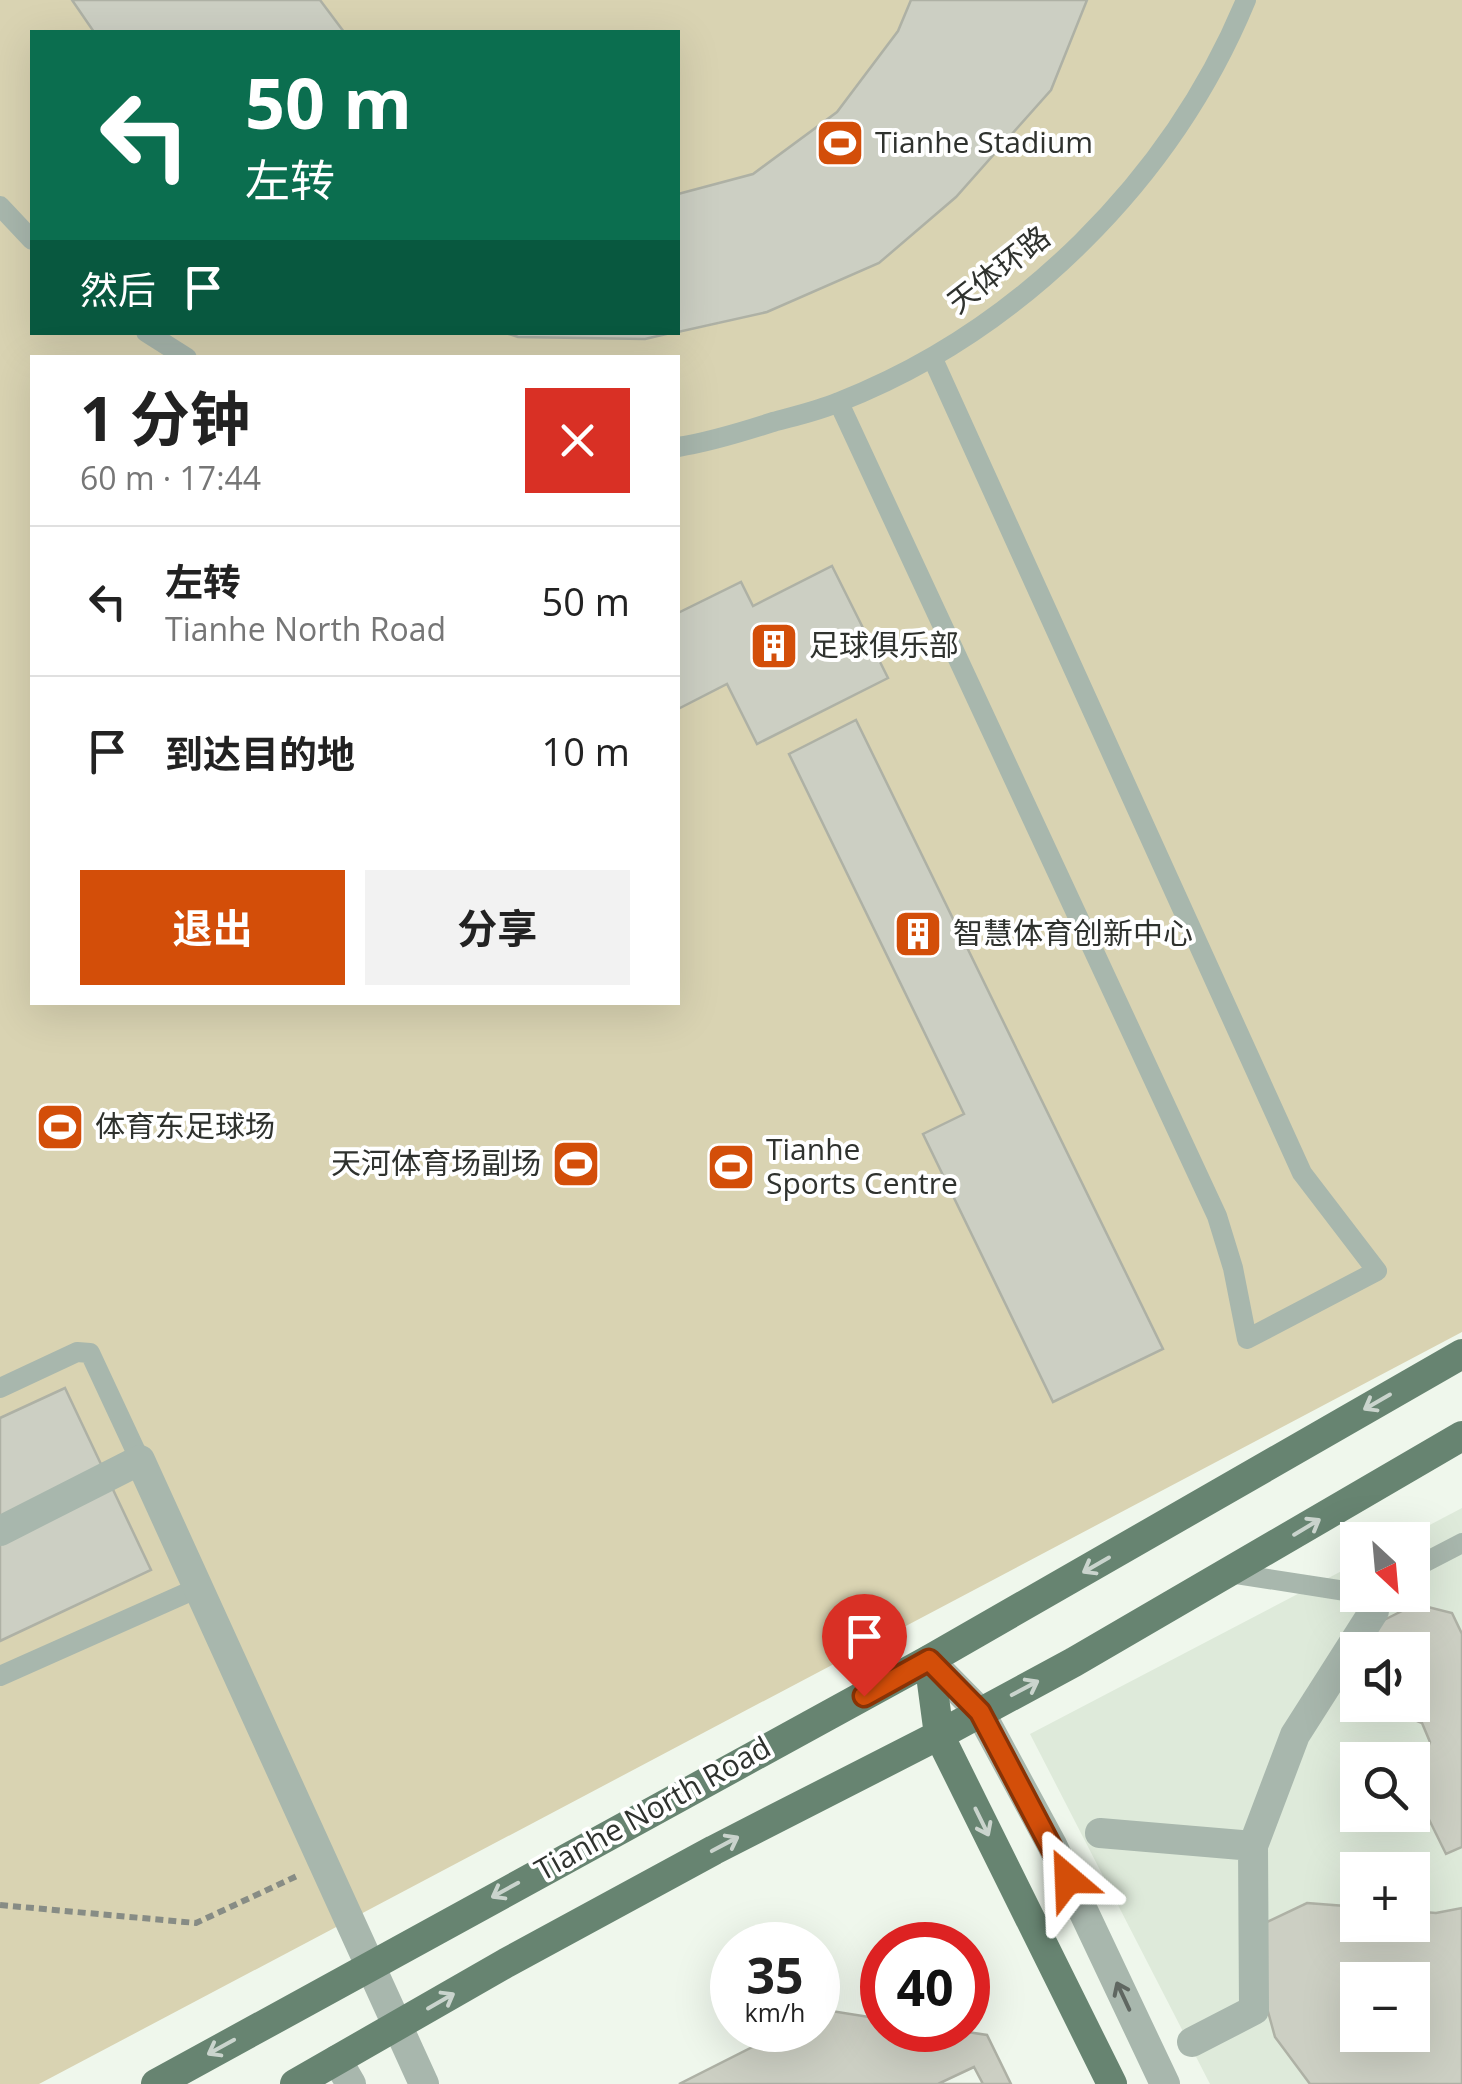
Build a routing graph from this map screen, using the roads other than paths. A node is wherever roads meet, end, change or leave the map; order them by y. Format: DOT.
graph roads {
  1 [pos="1246,0"];
  2 [pos="0,206"];
  3 [pos="30,238"];
  4 [pos="151,335"];
  5 [pos="183,355"];
  6 [pos="932,358"];
  7 [pos="839,403"];
  8 [pos="680,446"];
  9 [pos="1462,1354"];
  10 [pos="0,1388"];
  11 [pos="1462,1436"];
  12 [pos="140,1460"];
  13 [pos="0,1531"];
  14 [pos="1462,1543"];
  15 [pos="1430,1560"];
  16 [pos="1230,1573"];
  17 [pos="200,1586"];
  18 [pos="1340,1596"];
  19 [pos="1361,1612"];
  20 [pos="929,1660"];
  21 [pos="0,1676"];
  22 [pos="980,1712"];
  23 [pos="939,1735"];
  24 [pos="1100,1833"];
  25 [pos="1253,1846"];
  26 [pos="377,1960"];
  27 [pos="1192,2042"];
  28 [pos="344,2072"];
  29 [pos="156,2084"];
  30 [pos="295,2084"];
  31 [pos="424,2084"];
  32 [pos="1112,2084"];
  33 [pos="1165,2084"];
  1 -- 6 [label="lane, 天体环路"];
  2 -- 3 [label="lane"];
  4 -- 5 [label="lane"];
  6 -- 7 [label="lane, 天体环路"];
  6 -- 7 [label="lane"];
  7 -- 8 [label="lane, 天体环路"];
  9 -- 20 [label="main road, Tianhe North Road, one-way"];
  10 -- 12 [label="lane"];
  16 -- 11 [label="main road, one-way"];
  12 -- 13 [label="street"];
  12 -- 17 [label="lane"];
  12 -- 31 [label="street"];
  14 -- 15 [label="lane"];
  16 -- 18 [label="lane"];
  22 -- 16 [label="main road, one-way"];
  17 -- 21 [label="lane"];
  17 -- 26 [label="lane"];
  19 -- 25 [label="street"];
  20 -- 22 [label="street"];
  20 -- 23 [label="main road"];
  20 -- 26 [label="main road, Tianhe North Road, one-way"];
  22 -- 23 [label="main road"];
  33 -- 22 [label="street, one-way"];
  28 -- 23 [label="main road, one-way"];
  23 -- 32 [label="main road, one-way"];
  24 -- 25 [label="street"];
  25 -- 27 [label="street"];
  26 -- 29 [label="main road, Tianhe North Road, one-way"];
  28 -- 30 [label="main road"];
}
